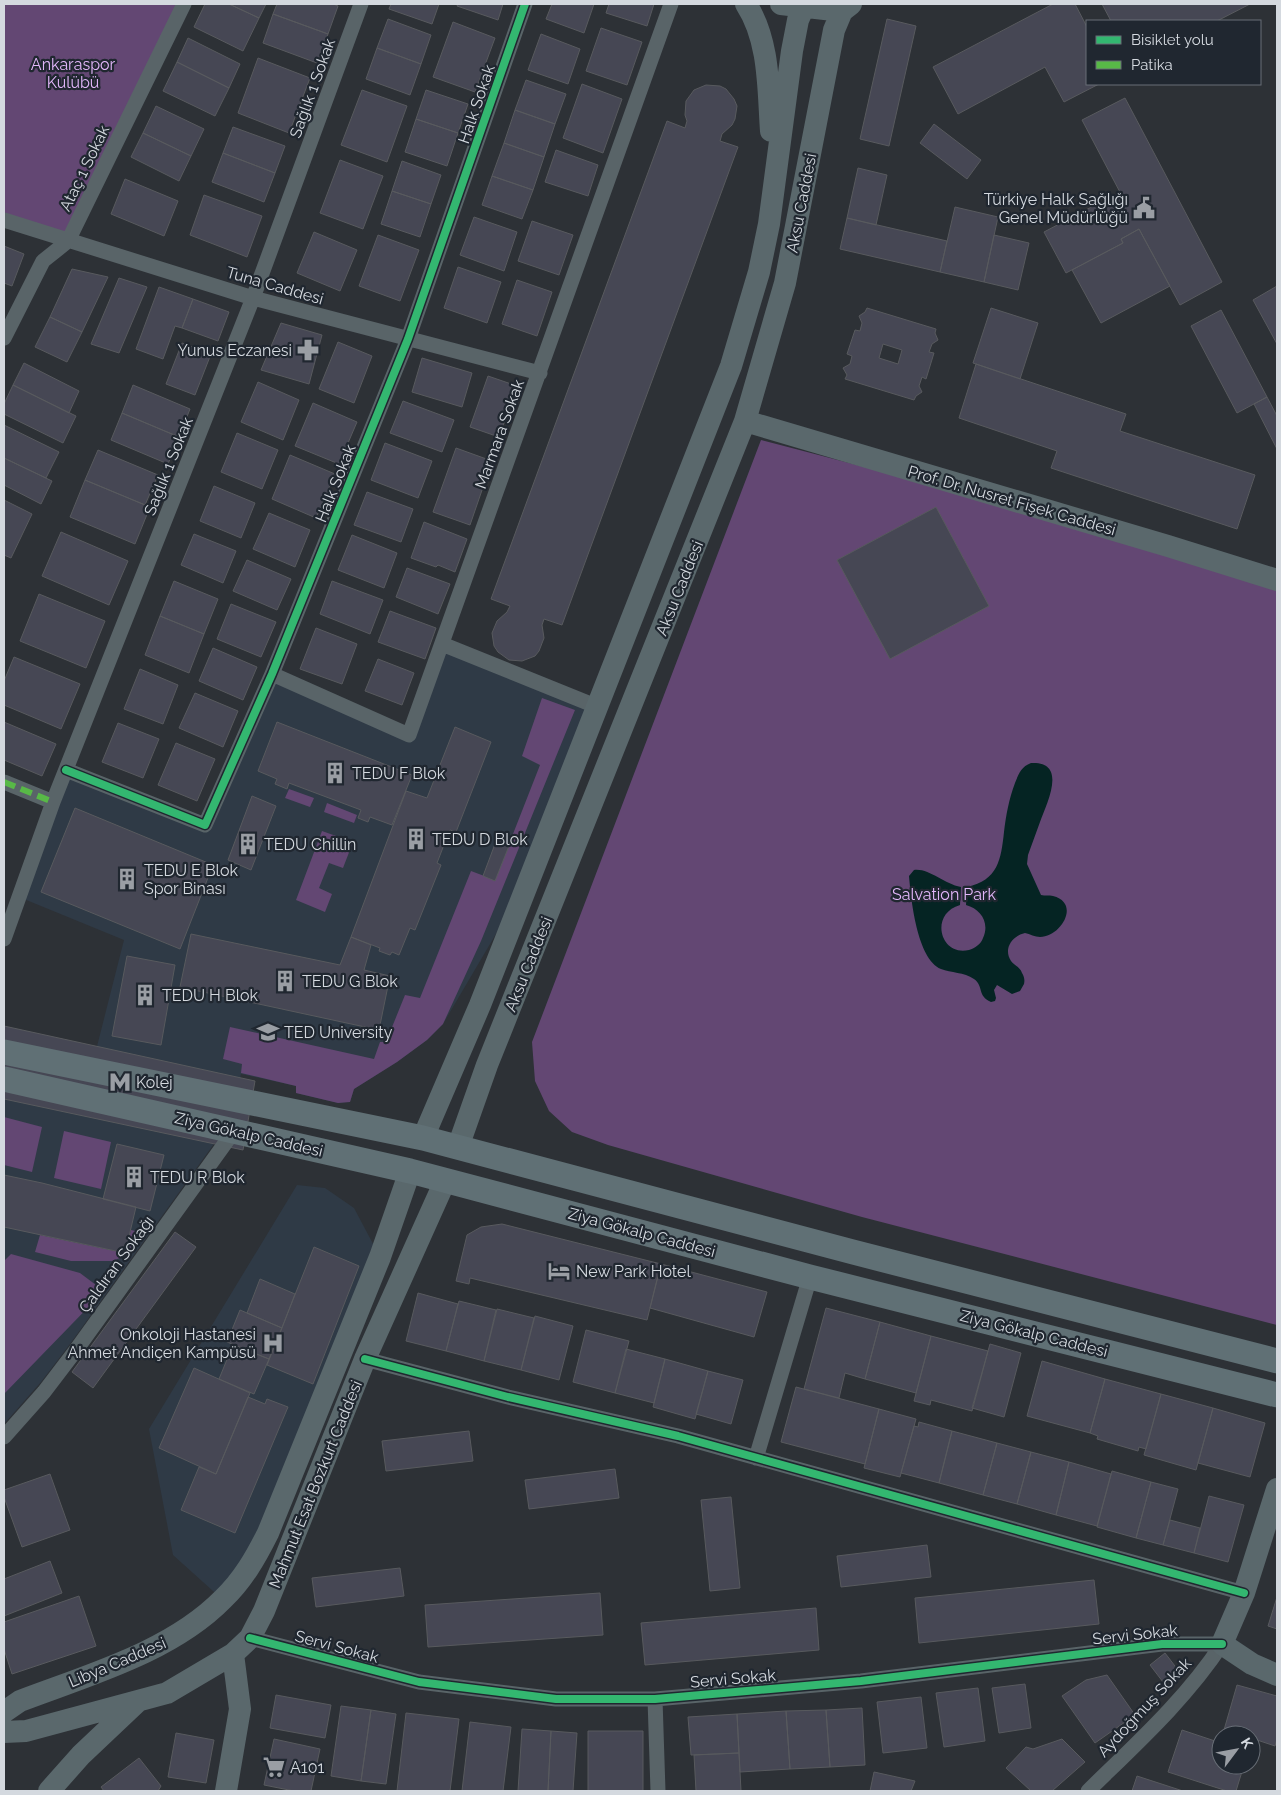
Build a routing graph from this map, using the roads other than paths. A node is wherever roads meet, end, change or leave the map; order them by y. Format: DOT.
graph roads {
  1 [pos="184,4"];
  2 [pos="361,4"];
  3 [pos="525,4"];
  4 [pos="671,4"];
  5 [pos="746,4"];
  6 [pos="796,5"];
  7 [pos="847,7"];
  8 [pos="774,183"];
  9 [pos="4,220"];
  10 [pos="68,241"];
  11 [pos="254,298"];
  12 [pos="4,338"];
  13 [pos="408,339"];
  14 [pos="540,373"];
  15 [pos="745,421"];
  16 [pos="1277,580"];
  17 [pos="442,644"];
  18 [pos="272,674"];
  19 [pos="598,707"];
  20 [pos="66,770"];
  21 [pos="4,782"];
  22 [pos="53,802"];
  23 [pos="4,939"];
  24 [pos="4,1052"];
  25 [pos="4,1079"];
  26 [pos="234,1130"];
  27 [pos="424,1138"];
  28 [pos="458,1147"];
  29 [pos="410,1171"];
  30 [pos="445,1180"];
  31 [pos="810,1277"];
  32 [pos="365,1359"];
  33 [pos="1277,1361"];
  34 [pos="1277,1395"];
  35 [pos="4,1437"];
  36 [pos="756,1458"];
  37 [pos="1277,1489"];
  38 [pos="1244,1593"];
  39 [pos="223,1600"];
  40 [pos="250,1638"];
  41 [pos="1222,1644"];
  42 [pos="233,1654"];
  43 [pos="1277,1675"];
  44 [pos="655,1699"];
  45 [pos="137,1701"];
  46 [pos="4,1712"];
  47 [pos="4,1732"];
  48 [pos="49,1791"];
  49 [pos="226,1791"];
  50 [pos="658,1791"];
  51 [pos="1088,1791"];
  1 -- 10 [label="street, Ataç 1 Sokak"];
  2 -- 11 [label="street, Sağlık 1 Sokak"];
  3 -- 13 [label="street, Halk Sokak"];
  4 -- 14 [label="street, Marmara Sokak"];
  5 -- 8 [label="main road"];
  6 -- 7 [label="main road"];
  6 -- 8 [label="main road, Aksu Caddesi"];
  7 -- 15 [label="main road, Aksu Caddesi"];
  8 -- 19 [label="main road, Aksu Caddesi"];
  9 -- 10 [label="street, Tuna Caddesi"];
  10 -- 11 [label="street, Tuna Caddesi"];
  10 -- 12 [label="street, Ataç 1 Sokak"];
  11 -- 13 [label="street, Tuna Caddesi"];
  11 -- 20 [label="street, Sağlık 1 Sokak"];
  13 -- 14 [label="street, Tuna Caddesi"];
  13 -- 18 [label="street, Halk Sokak"];
  14 -- 17 [label="street, Marmara Sokak"];
  15 -- 16 [label="main road, Prof. Dr. Nusret Fişek Caddesi"];
  15 -- 28 [label="main road, Aksu Caddesi"];
  17 -- 18 [label="street, Marmara Sokak"];
  17 -- 19 [label="street"];
  18 -- 20 [label="street, Halk Sokak"];
  19 -- 27 [label="main road, Aksu Caddesi"];
  20 -- 22 [label="street, Sağlık 1 Sokak"];
  21 -- 22 [label="street"];
  22 -- 23 [label="street, Sağlık 1 Sokak"];
  24 -- 27 [label="main road, Ziya Gökalp Caddesi"];
  25 -- 26 [label="main road, Ziya Gökalp Caddesi"];
  26 -- 29 [label="main road, Ziya Gökalp Caddesi"];
  26 -- 35 [label="street, Çaldıran Sokağı"];
  27 -- 28 [label="main road, Ziya Gökalp Caddesi"];
  27 -- 29 [label="main road"];
  28 -- 30 [label="main road"];
  28 -- 33 [label="main road, Ziya Gökalp Caddesi"];
  29 -- 30 [label="main road, Ziya Gökalp Caddesi"];
  29 -- 39 [label="main road, Mahmut Esat Bozkurt Caddesi"];
  30 -- 31 [label="main road, Ziya Gökalp Caddesi"];
  30 -- 32 [label="main road, Mahmut Esat Bozkurt Caddesi"];
  31 -- 34 [label="main road, Ziya Gökalp Caddesi"];
  31 -- 36 [label="street"];
  32 -- 36 [label="street"];
  32 -- 40 [label="main road, Mahmut Esat Bozkurt Caddesi"];
  36 -- 38 [label="street"];
  37 -- 38 [label="main road"];
  38 -- 41 [label="main road"];
  39 -- 46 [label="main road, Libya Caddesi"];
  40 -- 42 [label="main road, Mahmut Esat Bozkurt Caddesi"];
  40 -- 44 [label="street, Servi Sokak"];
  41 -- 43 [label="main road"];
  41 -- 44 [label="street, Servi Sokak"];
  41 -- 51 [label="street, Aydoğmuş Sokak"];
  42 -- 45 [label="main road"];
  42 -- 49 [label="main road"];
  44 -- 50 [label="street"];
  45 -- 47 [label="main road"];
  45 -- 48 [label="main road"];
}
